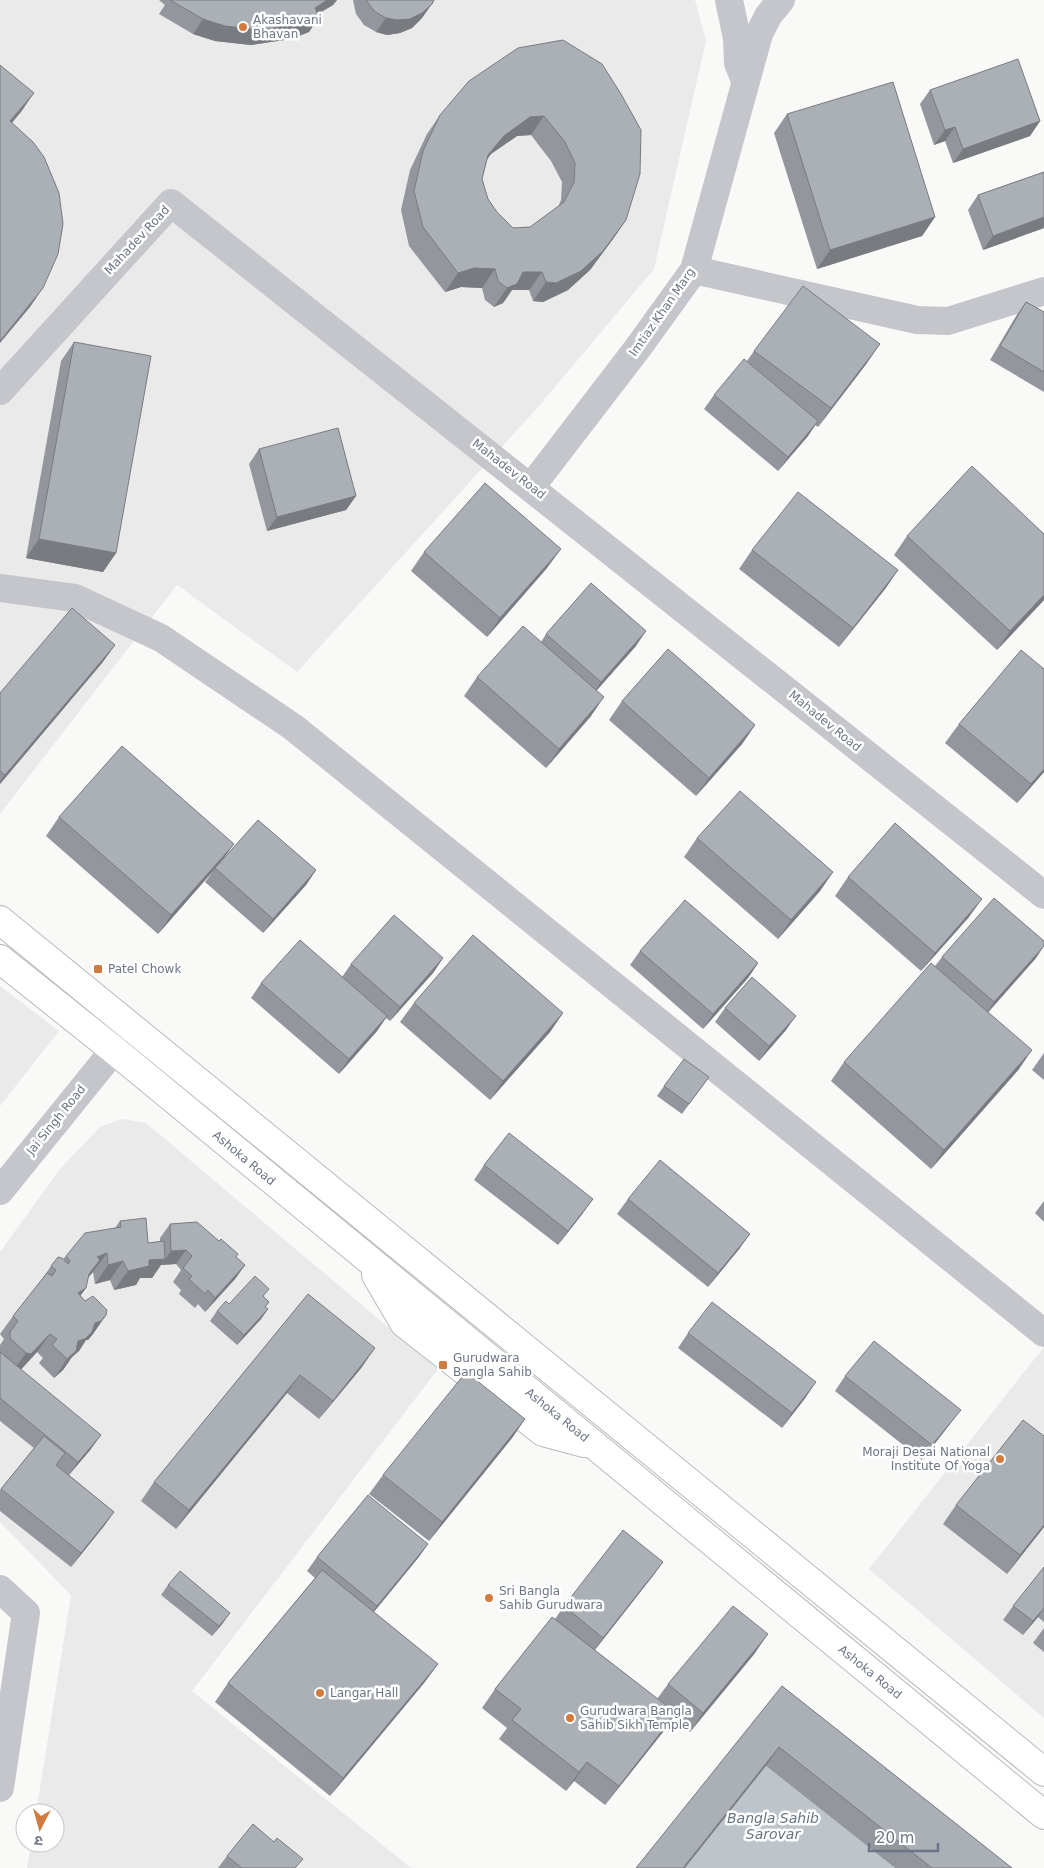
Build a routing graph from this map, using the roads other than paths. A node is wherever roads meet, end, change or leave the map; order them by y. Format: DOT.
graph roads {
  1 [pos="729,0"];
  2 [pos="781,0"];
  3 [pos="745,81"];
  4 [pos="694,270"];
  5 [pos="1044,291"];
  6 [pos="0,391"];
  7 [pos="531,487"];
  8 [pos="0,588"];
  9 [pos="1044,895"];
  10 [pos="0,920"];
  11 [pos="0,959"];
  12 [pos="114,1050"];
  13 [pos="0,1191"];
  14 [pos="1044,1333"];
  15 [pos="0,1589"];
  16 [pos="1044,1772"];
  17 [pos="0,1788"];
  18 [pos="1044,1815"];
  1 -- 3 [label="street"];
  2 -- 3 [label="street, Imtiaz Khan Marg"];
  3 -- 4 [label="street, Imtiaz Khan Marg"];
  4 -- 5 [label="street"];
  4 -- 7 [label="street, Imtiaz Khan Marg"];
  6 -- 7 [label="street, Mahadev Road"];
  7 -- 9 [label="street, Mahadev Road"];
  8 -- 14 [label="street"];
  10 -- 16 [label="main road"];
  11 -- 12 [label="main road, Ashoka Road"];
  12 -- 13 [label="street, Jai Singh Road"];
  12 -- 18 [label="main road, Ashoka Road"];
  15 -- 17 [label="street"];
}
